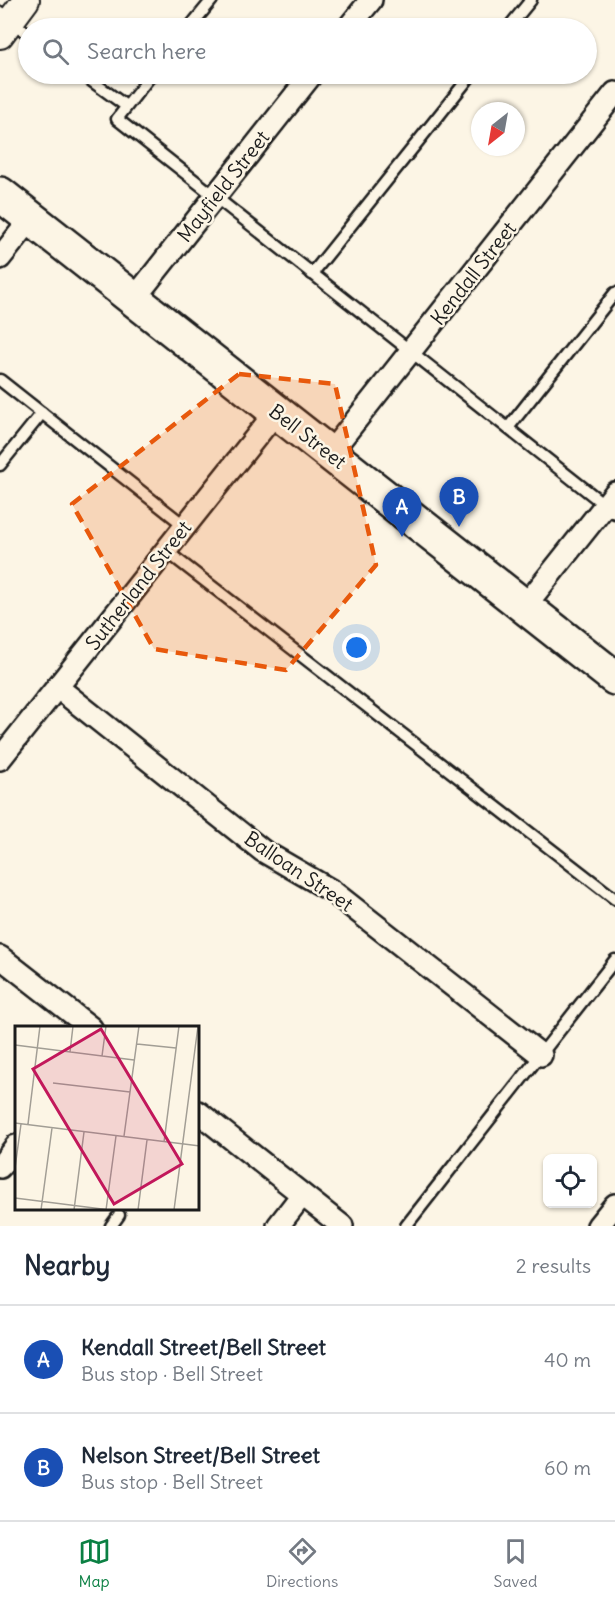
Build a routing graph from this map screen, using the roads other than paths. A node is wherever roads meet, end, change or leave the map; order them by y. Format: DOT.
graph roads {
  1 [pos="26,0"];
  2 [pos="212,0"];
  3 [pos="371,0"];
  4 [pos="531,0"];
  5 [pos="197,18"];
  6 [pos="356,18"];
  7 [pos="516,18"];
  8 [pos="10,26"];
  9 [pos="96,84"];
  10 [pos="144,84"];
  11 [pos="304,84"];
  12 [pos="464,84"];
  13 [pos="615,93"];
  14 [pos="126,106"];
  15 [pos="0,194"];
  16 [pos="214,196"];
  17 [pos="31,219"];
  18 [pos="0,258"];
  19 [pos="312,274"];
  20 [pos="615,293"];
  21 [pos="134,299"];
  22 [pos="411,351"];
  23 [pos="0,380"];
  24 [pos="276,412"];
  25 [pos="42,413"];
  26 [pos="508,428"];
  27 [pos="330,453"];
  28 [pos="0,465"];
  29 [pos="612,504"];
  30 [pos="184,526"];
  31 [pos="165,550"];
  32 [pos="525,606"];
  33 [pos="615,678"];
  34 [pos="57,687"];
  35 [pos="0,759"];
  36 [pos="615,899"];
  37 [pos="0,957"];
  38 [pos="615,960"];
  39 [pos="88,1026"];
  40 [pos="541,1055"];
  41 [pos="200,1114"];
  42 [pos="15,1147"];
  43 [pos="0,1167"];
  44 [pos="302,1195"];
  45 [pos="615,1205"];
  46 [pos="119,1215"];
  47 [pos="111,1226"];
  48 [pos="278,1226"];
  49 [pos="342,1226"];
  50 [pos="406,1226"];
  51 [pos="598,1226"];
  1 -- 8 [label="street"];
  2 -- 5 [label="lane"];
  3 -- 6 [label="street"];
  4 -- 7 [label="lane"];
  9 -- 14 [label="lane"];
  10 -- 14 [label="lane"];
  11 -- 16 [label="street, Mayfield Street"];
  12 -- 19 [label="lane"];
  13 -- 22 [label="street, Kendall Street"];
  14 -- 16 [label="lane"];
  15 -- 17 [label="highway, Bell Street"];
  16 -- 19 [label="lane"];
  16 -- 21 [label="street, Mayfield Street"];
  17 -- 18 [label="street"];
  17 -- 21 [label="highway, Bell Street"];
  19 -- 22 [label="lane"];
  20 -- 26 [label="lane"];
  21 -- 24 [label="highway, Bell Street"];
  22 -- 26 [label="lane"];
  22 -- 27 [label="street, Kendall Street"];
  23 -- 25 [label="lane"];
  24 -- 27 [label="highway, Bell Street"];
  24 -- 30 [label="street, Sutherland Street"];
  25 -- 28 [label="lane"];
  25 -- 30 [label="lane"];
  26 -- 29 [label="lane"];
  27 -- 32 [label="highway, Bell Street"];
  29 -- 32 [label="street"];
  30 -- 31 [label="street, Sutherland Street"];
  31 -- 34 [label="street, Sutherland Street"];
  31 -- 36 [label="lane"];
  32 -- 33 [label="highway, Bell Street"];
  34 -- 35 [label="street, Sutherland Street"];
  34 -- 40 [label="street, Balloan Street"];
  37 -- 39 [label="street"];
  38 -- 40 [label="lane"];
  40 -- 50 [label="lane"];
  41 -- 44 [label="street"];
  42 -- 43 [label="street"];
  44 -- 48 [label="street"];
  44 -- 49 [label="street"];
  45 -- 51 [label="street"];
  46 -- 47 [label="lane"];
}
